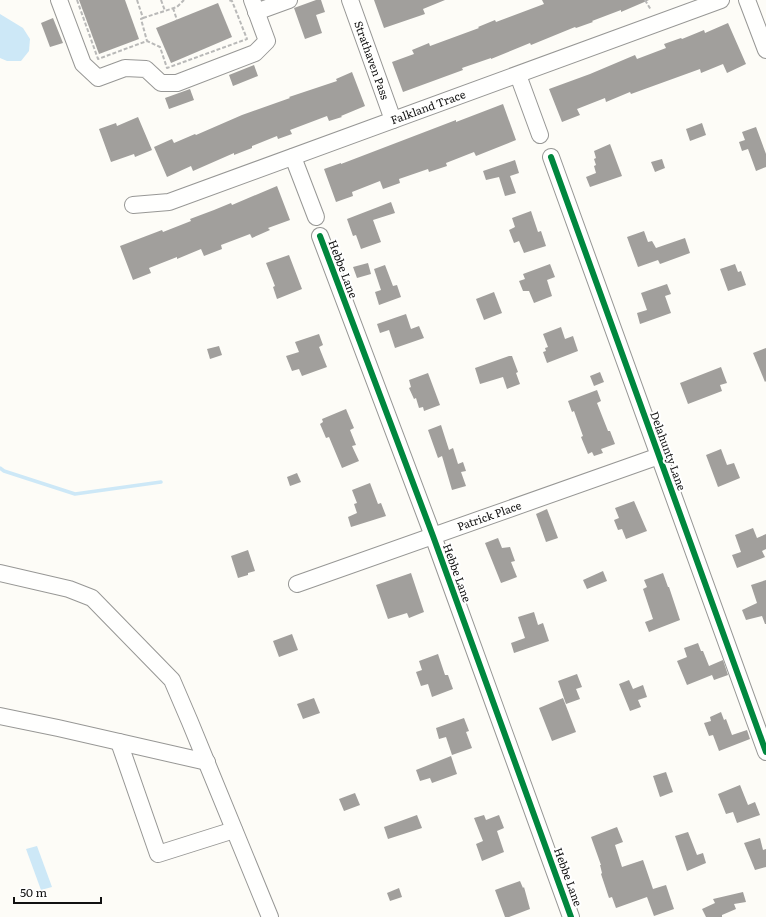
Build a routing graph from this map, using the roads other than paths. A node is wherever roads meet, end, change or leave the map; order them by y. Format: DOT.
graph roads {
  1 [pos="59,0"];
  2 [pos="289,0"];
  3 [pos="350,0"];
  4 [pos="722,0"];
  5 [pos="746,0"];
  6 [pos="254,6"];
  7 [pos="766,50"];
  8 [pos="518,74"];
  9 [pos="393,120"];
  10 [pos="540,135"];
  11 [pos="293,157"];
  12 [pos="551,157"];
  13 [pos="133,205"];
  14 [pos="316,217"];
  15 [pos="320,236"];
  16 [pos="659,456"];
  17 [pos="433,536"];
  18 [pos="0,573"];
  19 [pos="297,584"];
  20 [pos="0,716"];
  21 [pos="119,742"];
  22 [pos="766,752"];
  23 [pos="207,762"];
  24 [pos="234,830"];
  25 [pos="270,917"];
  26 [pos="571,917"];
  1 -- 6 [label="street"];
  2 -- 6 [label="street"];
  3 -- 9 [label="street, Strathaven Pass"];
  4 -- 8 [label="street, Falkland Trace"];
  5 -- 7 [label="street"];
  8 -- 9 [label="street, Falkland Trace"];
  8 -- 10 [label="street"];
  9 -- 11 [label="street, Falkland Trace"];
  11 -- 13 [label="street, Falkland Trace"];
  11 -- 14 [label="street"];
  12 -- 16 [label="street, Delahunty Lane"];
  15 -- 17 [label="street, Hebbe Lane"];
  16 -- 17 [label="street, Patrick Place"];
  16 -- 22 [label="street, Delahunty Lane"];
  17 -- 19 [label="street, Patrick Place"];
  17 -- 26 [label="street, Hebbe Lane"];
  18 -- 23 [label="street"];
  20 -- 21 [label="street"];
  21 -- 23 [label="street"];
  21 -- 24 [label="street"];
  23 -- 24 [label="street"];
  24 -- 25 [label="street"];
}
